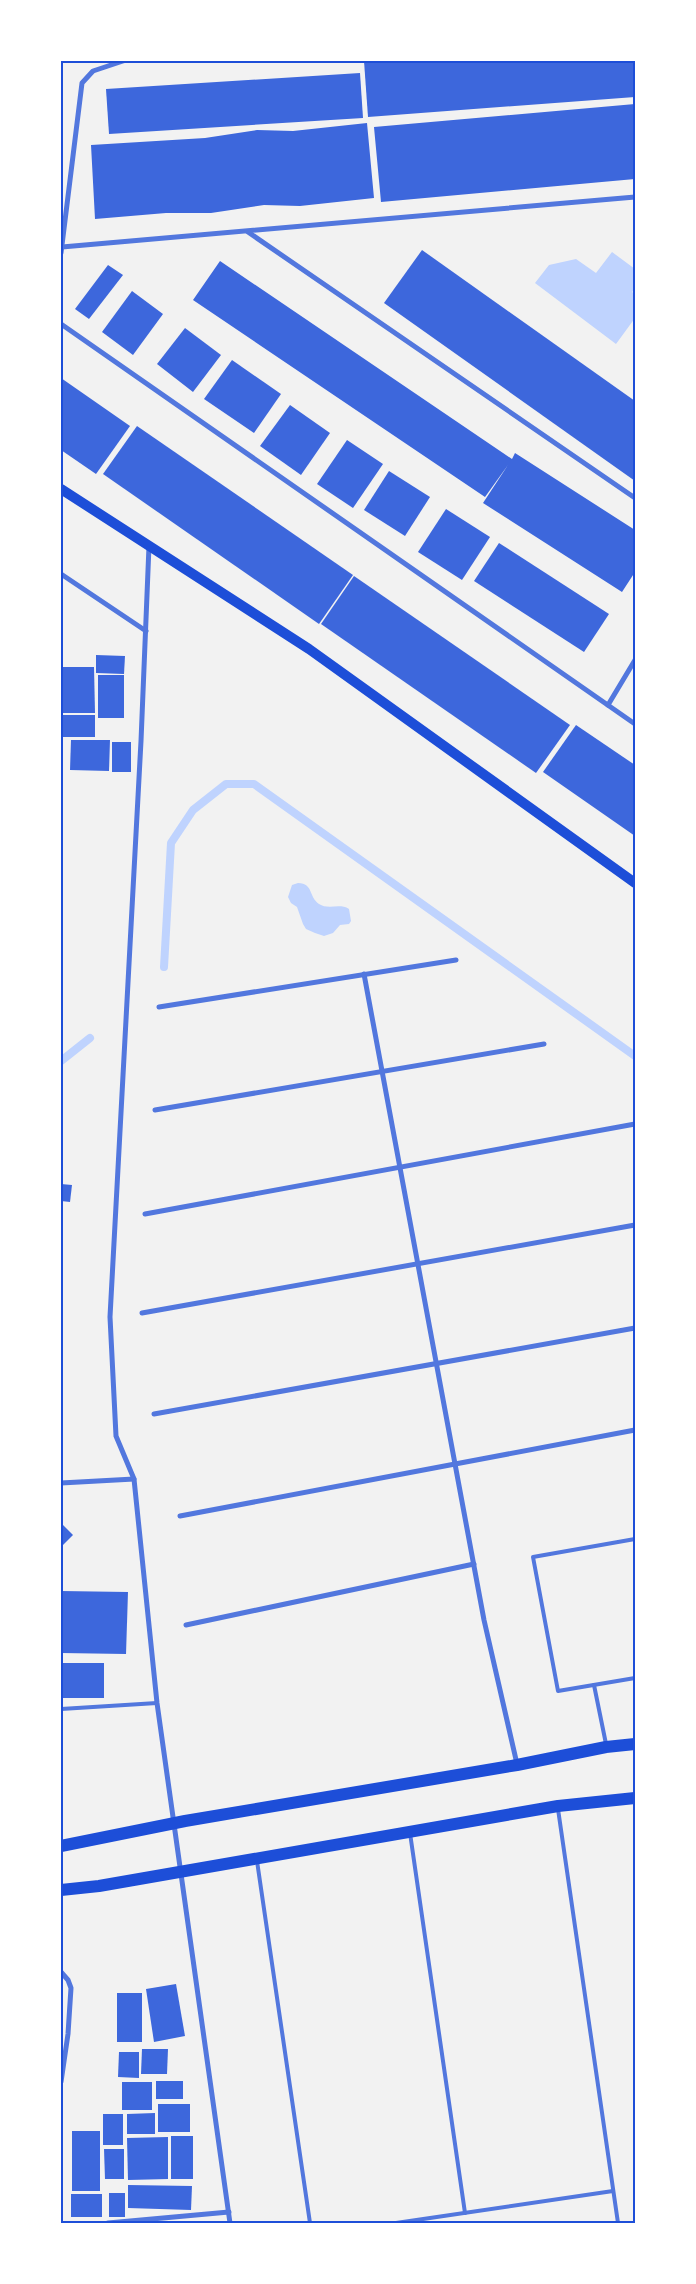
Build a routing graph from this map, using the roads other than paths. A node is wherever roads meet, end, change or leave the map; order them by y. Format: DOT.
graph roads {
  1 [pos="123,61"];
  2 [pos="635,197"];
  3 [pos="248,232"];
  4 [pos="62,250"];
  5 [pos="61,324"];
  6 [pos="61,489"];
  7 [pos="635,498"];
  8 [pos="149,546"];
  9 [pos="61,574"];
  10 [pos="146,632"];
  11 [pos="635,660"];
  12 [pos="608,705"];
  13 [pos="635,724"];
  14 [pos="635,883"];
  15 [pos="456,960"];
  16 [pos="364,974"];
  17 [pos="159,1007"];
  18 [pos="544,1044"];
  19 [pos="382,1071"];
  20 [pos="155,1110"];
  21 [pos="635,1124"];
  22 [pos="400,1167"];
  23 [pos="145,1214"];
  24 [pos="635,1225"];
  25 [pos="418,1264"];
  26 [pos="142,1313"];
  27 [pos="635,1328"];
  28 [pos="436,1364"];
  29 [pos="154,1414"];
  30 [pos="635,1430"];
  31 [pos="455,1464"];
  32 [pos="134,1479"];
  33 [pos="61,1483"];
  34 [pos="180,1516"];
  35 [pos="635,1539"];
  36 [pos="474,1564"];
  37 [pos="186,1624"];
  38 [pos="635,1678"];
  39 [pos="594,1685"];
  40 [pos="156,1703"];
  41 [pos="61,1709"];
  42 [pos="635,1744"];
  43 [pos="606,1747"];
  44 [pos="517,1765"];
  45 [pos="635,1798"];
  46 [pos="558,1806"];
  47 [pos="410,1831"];
  48 [pos="61,1846"];
  49 [pos="257,1857"];
  50 [pos="61,1890"];
  51 [pos="61,1972"];
  52 [pos="61,2082"];
  53 [pos="613,2191"];
  54 [pos="229,2212"];
  55 [pos="465,2213"];
  56 [pos="108,2223"];
  57 [pos="230,2223"];
  58 [pos="310,2223"];
  59 [pos="396,2223"];
  60 [pos="618,2223"];
  1 -- 4 [label="street"];
  2 -- 3 [label="street"];
  3 -- 4 [label="street"];
  3 -- 7 [label="street"];
  5 -- 12 [label="street"];
  6 -- 8 [label="main road"];
  8 -- 10 [label="street"];
  8 -- 14 [label="main road"];
  9 -- 10 [label="street"];
  10 -- 32 [label="street"];
  11 -- 12 [label="street"];
  12 -- 13 [label="street"];
  15 -- 16 [label="street"];
  16 -- 17 [label="street"];
  16 -- 19 [label="street"];
  18 -- 19 [label="street"];
  19 -- 20 [label="street"];
  19 -- 22 [label="street"];
  21 -- 22 [label="street"];
  22 -- 23 [label="street"];
  22 -- 25 [label="street"];
  24 -- 25 [label="street"];
  25 -- 26 [label="street"];
  25 -- 28 [label="street"];
  27 -- 28 [label="street"];
  28 -- 29 [label="street"];
  28 -- 31 [label="street"];
  30 -- 31 [label="street"];
  31 -- 34 [label="street"];
  31 -- 36 [label="street"];
  32 -- 33 [label="street"];
  32 -- 40 [label="street"];
  35 -- 39 [label="lane"];
  36 -- 37 [label="street"];
  36 -- 44 [label="street"];
  38 -- 39 [label="lane"];
  39 -- 43 [label="lane"];
  40 -- 41 [label="lane"];
  40 -- 54 [label="street"];
  42 -- 43 [label="main road"];
  43 -- 44 [label="main road"];
  44 -- 48 [label="main road"];
  45 -- 46 [label="main road"];
  46 -- 47 [label="main road"];
  46 -- 53 [label="lane"];
  47 -- 49 [label="main road"];
  47 -- 55 [label="lane"];
  49 -- 50 [label="main road"];
  49 -- 58 [label="lane"];
  51 -- 52 [label="street"];
  53 -- 55 [label="lane"];
  53 -- 60 [label="lane"];
  54 -- 56 [label="street"];
  54 -- 57 [label="street"];
  55 -- 59 [label="lane"];
}
